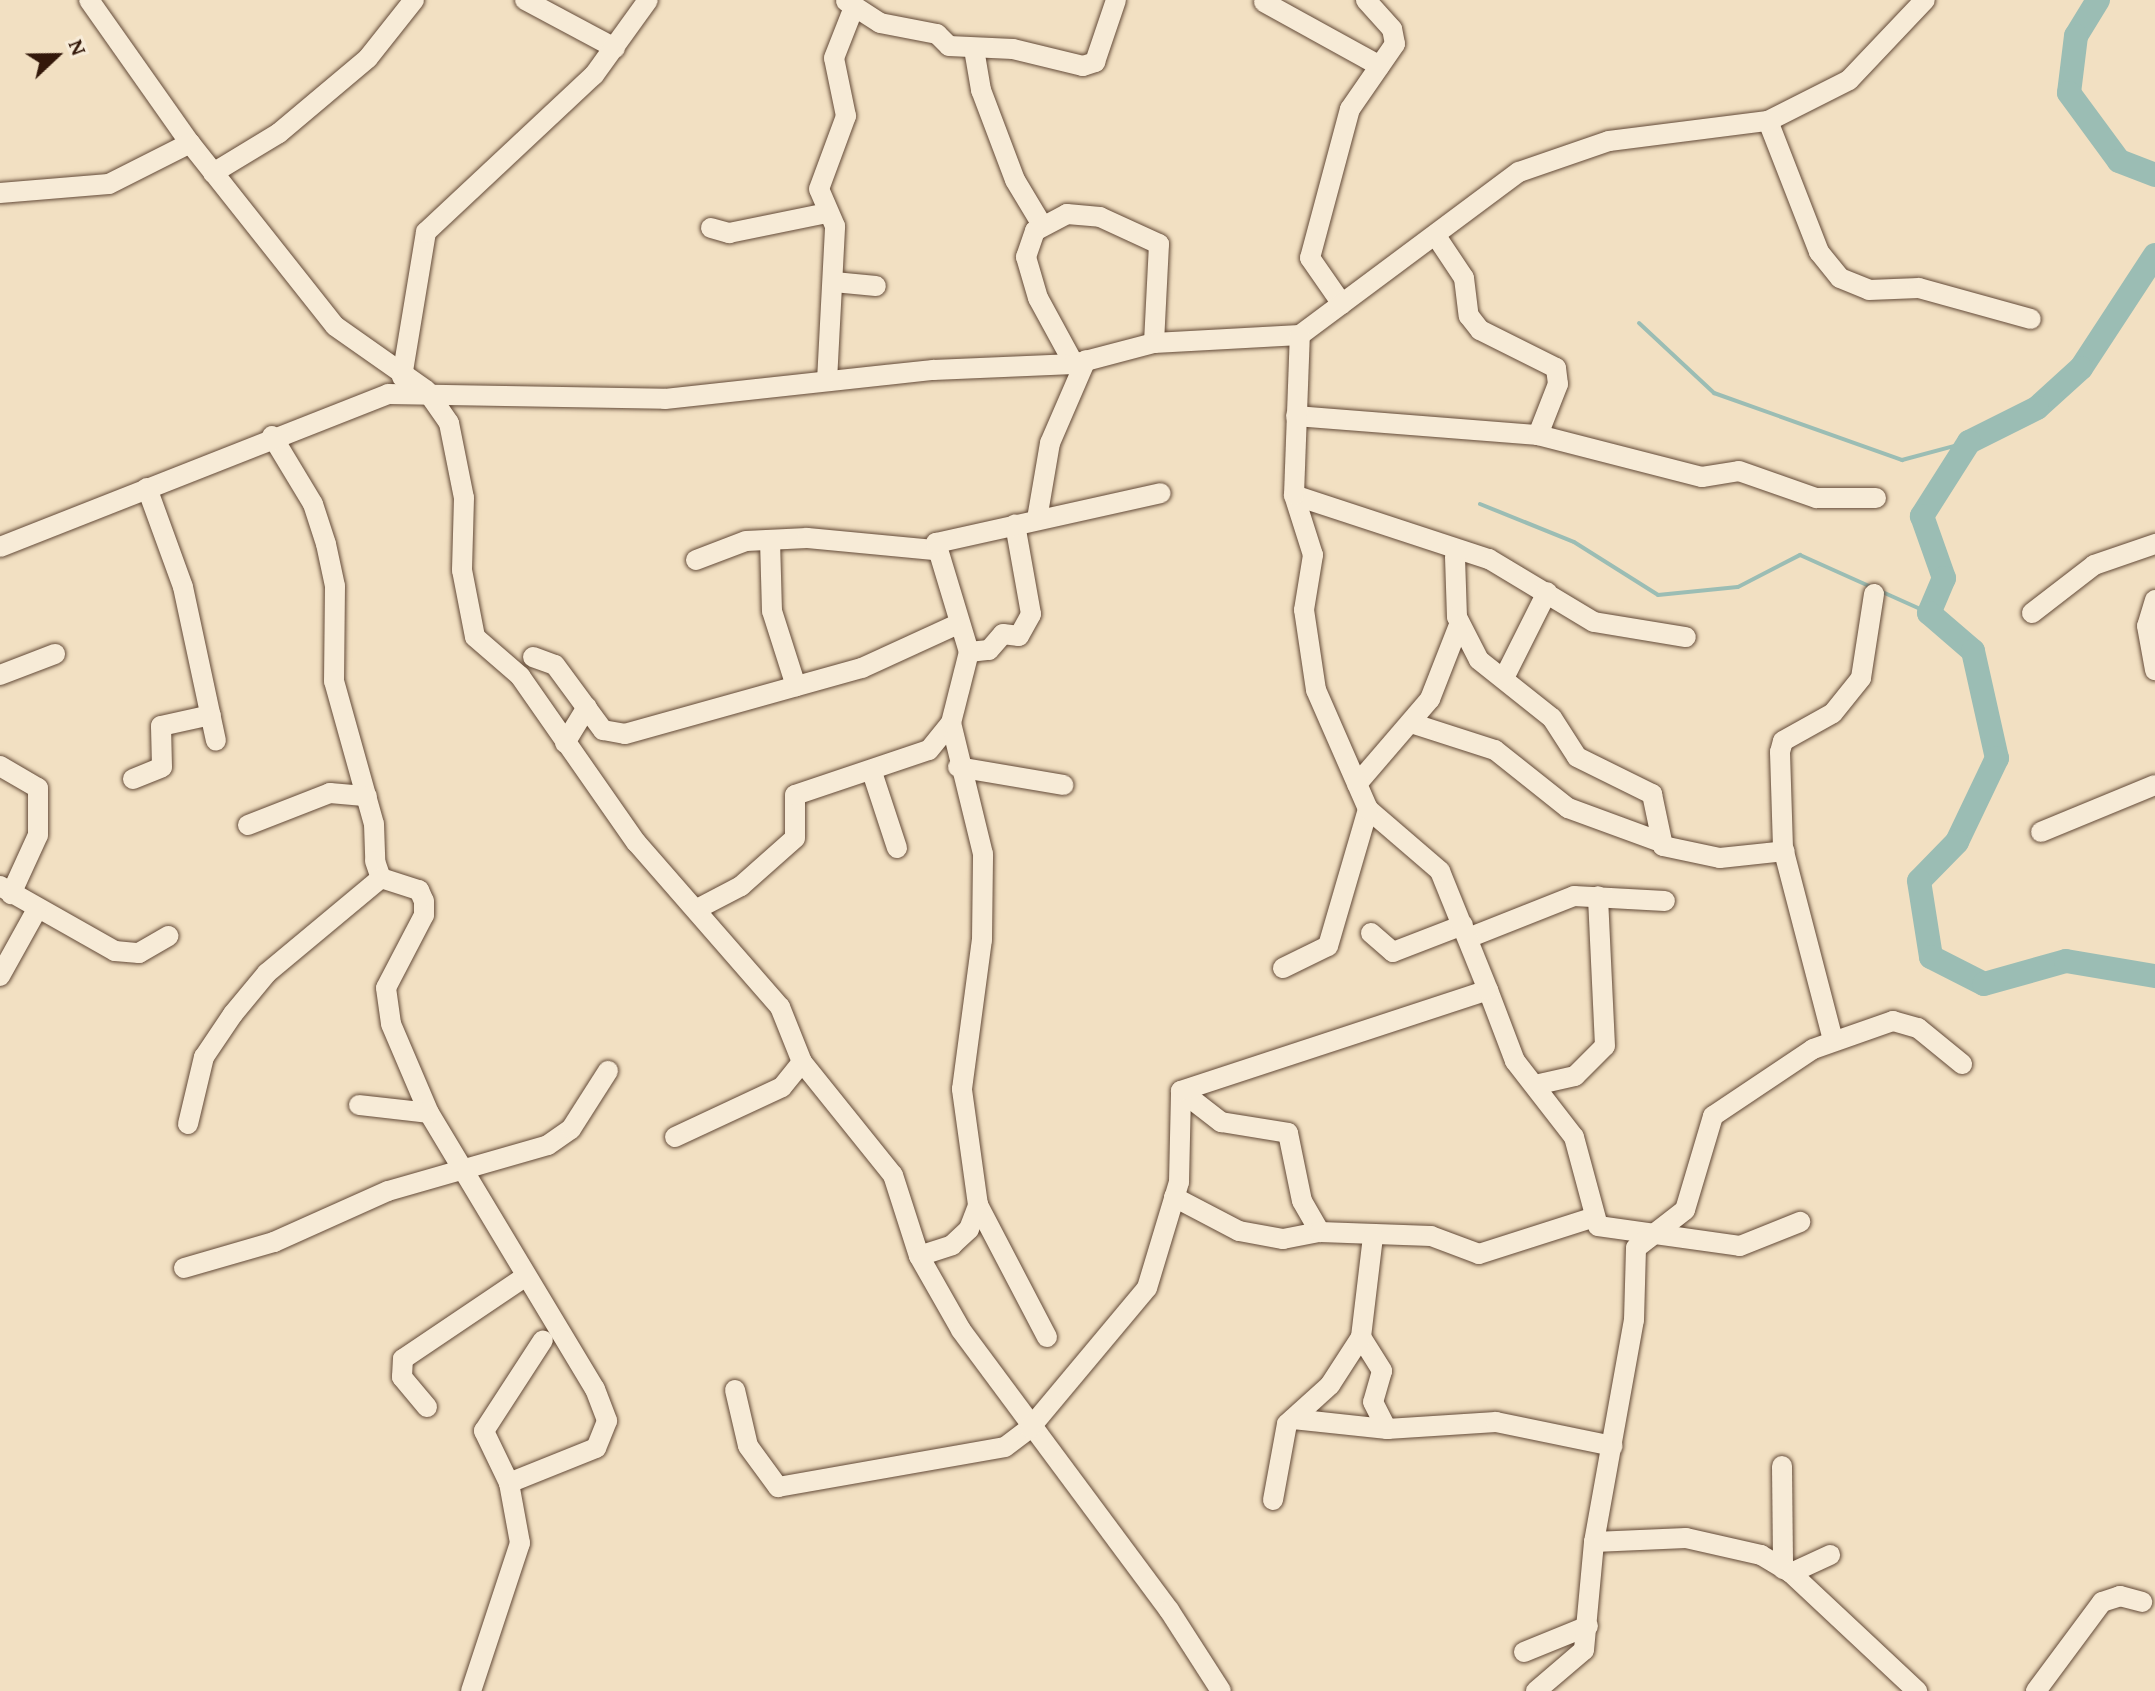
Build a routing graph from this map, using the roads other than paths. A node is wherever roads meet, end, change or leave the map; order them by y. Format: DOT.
graph roads {
  1 [pos="89,0"];
  2 [pos="414,0"];
  3 [pos="525,0"];
  4 [pos="648,0"];
  5 [pos="1116,0"];
  6 [pos="1392,0"];
  7 [pos="1925,0"];
  8 [pos="1264,2"];
  9 [pos="850,4"];
  10 [pos="1372,8"];
  11 [pos="615,48"];
  12 [pos="974,49"];
  13 [pos="1380,66"];
  14 [pos="1768,121"];
  15 [pos="190,143"];
  16 [pos="213,173"];
  17 [pos="0,193"];
  18 [pos="827,213"];
  19 [pos="1042,225"];
  20 [pos="711,228"];
  21 [pos="1436,236"];
  22 [pos="834,282"];
  23 [pos="876,286"];
  24 [pos="1342,304"];
  25 [pos="2031,319"];
  26 [pos="1300,335"];
  27 [pos="1154,343"];
  28 [pos="1080,362"];
  29 [pos="402,377"];
  30 [pos="827,381"];
  31 [pos="426,390"];
  32 [pos="1296,416"];
  33 [pos="1538,435"];
  34 [pos="272,436"];
  35 [pos="147,488"];
  36 [pos="1161,493"];
  37 [pos="1294,495"];
  38 [pos="1876,498"];
  39 [pos="1037,519"];
  40 [pos="1015,524"];
  41 [pos="770,540"];
  42 [pos="2155,544"];
  43 [pos="0,547"];
  44 [pos="934,550"];
  45 [pos="1455,557"];
  46 [pos="696,560"];
  47 [pos="1547,592"];
  48 [pos="1874,594"];
  49 [pos="2155,600"];
  50 [pos="2032,613"];
  51 [pos="958,624"];
  52 [pos="1459,625"];
  53 [pos="1686,637"];
  54 [pos="2151,637"];
  55 [pos="969,652"];
  56 [pos="55,654"];
  57 [pos="533,657"];
  58 [pos="2155,670"];
  59 [pos="0,675"];
  60 [pos="1504,678"];
  61 [pos="796,686"];
  62 [pos="587,707"];
  63 [pos="211,715"];
  64 [pos="951,723"];
  65 [pos="1411,723"];
  66 [pos="216,741"];
  67 [pos="565,743"];
  68 [pos="0,766"];
  69 [pos="958,767"];
  70 [pos="872,772"];
  71 [pos="133,779"];
  72 [pos="1357,784"];
  73 [pos="1063,785"];
  74 [pos="2155,785"];
  75 [pos="367,796"];
  76 [pos="1368,809"];
  77 [pos="248,825"];
  78 [pos="2041,832"];
  79 [pos="1661,842"];
  80 [pos="897,848"];
  81 [pos="1785,851"];
  82 [pos="381,878"];
  83 [pos="6,890"];
  84 [pos="1598,896"];
  85 [pos="1665,901"];
  86 [pos="697,909"];
  87 [pos="36,911"];
  88 [pos="1466,932"];
  89 [pos="1371,933"];
  90 [pos="168,936"];
  91 [pos="1283,968"];
  92 [pos="0,976"];
  93 [pos="1488,990"];
  94 [pos="1833,1040"];
  95 [pos="802,1062"];
  96 [pos="1962,1064"];
  97 [pos="608,1071"];
  98 [pos="1535,1085"];
  99 [pos="1181,1091"];
  100 [pos="359,1105"];
  101 [pos="429,1113"];
  102 [pos="188,1124"];
  103 [pos="675,1137"];
  104 [pos="464,1174"];
  105 [pos="1174,1197"];
  106 [pos="978,1205"];
  107 [pos="1592,1218"];
  108 [pos="1800,1222"];
  109 [pos="1320,1232"];
  110 [pos="1646,1235"];
  111 [pos="1373,1237"];
  112 [pos="919,1256"];
  113 [pos="184,1268"];
  114 [pos="523,1278"];
  115 [pos="1047,1337"];
  116 [pos="1361,1337"];
  117 [pos="543,1340"];
  118 [pos="735,1390"];
  119 [pos="427,1407"];
  120 [pos="1293,1419"];
  121 [pos="1030,1428"];
  122 [pos="1387,1429"];
  123 [pos="1613,1446"];
  124 [pos="1782,1466"];
  125 [pos="509,1483"];
  126 [pos="1273,1500"];
  127 [pos="1594,1542"];
  128 [pos="1830,1555"];
  129 [pos="1787,1571"];
  130 [pos="2142,1602"];
  131 [pos="1588,1626"];
  132 [pos="1524,1652"];
  133 [pos="471,1691"];
  134 [pos="1221,1691"];
  135 [pos="1536,1691"];
  136 [pos="1917,1691"];
  137 [pos="2036,1691"];
  1 -- 15 [label="street"];
  2 -- 16 [label="street"];
  3 -- 11 [label="street"];
  4 -- 11 [label="street"];
  5 -- 12 [label="street"];
  6 -- 10 [label="street"];
  7 -- 14 [label="street"];
  8 -- 13 [label="street"];
  9 -- 12 [label="street"];
  9 -- 18 [label="street"];
  10 -- 13 [label="street"];
  11 -- 29 [label="street"];
  12 -- 19 [label="street"];
  13 -- 24 [label="street"];
  14 -- 21 [label="street"];
  14 -- 25 [label="street"];
  15 -- 16 [label="street"];
  15 -- 17 [label="street"];
  16 -- 29 [label="street"];
  18 -- 20 [label="street"];
  18 -- 22 [label="street"];
  19 -- 27 [label="street"];
  19 -- 28 [label="street"];
  21 -- 24 [label="street"];
  21 -- 33 [label="street"];
  22 -- 23 [label="street"];
  22 -- 30 [label="street"];
  24 -- 26 [label="street"];
  26 -- 27 [label="street"];
  26 -- 32 [label="street"];
  27 -- 28 [label="street"];
  28 -- 30 [label="street"];
  28 -- 39 [label="street"];
  29 -- 31 [label="street"];
  30 -- 31 [label="street"];
  31 -- 34 [label="street"];
  31 -- 67 [label="street"];
  32 -- 33 [label="street"];
  32 -- 37 [label="street"];
  33 -- 38 [label="street"];
  34 -- 35 [label="street"];
  34 -- 75 [label="street"];
  35 -- 43 [label="street"];
  35 -- 63 [label="street"];
  36 -- 39 [label="street"];
  37 -- 47 [label="street"];
  37 -- 72 [label="street"];
  39 -- 40 [label="street"];
  40 -- 44 [label="street"];
  40 -- 55 [label="street"];
  41 -- 44 [label="street"];
  41 -- 46 [label="street"];
  41 -- 61 [label="street"];
  42 -- 50 [label="street"];
  44 -- 51 [label="street"];
  45 -- 52 [label="street"];
  47 -- 53 [label="street"];
  47 -- 60 [label="street"];
  48 -- 81 [label="street"];
  49 -- 54 [label="street"];
  51 -- 55 [label="street"];
  51 -- 61 [label="street"];
  52 -- 60 [label="street"];
  52 -- 65 [label="street"];
  54 -- 58 [label="street"];
  55 -- 64 [label="street"];
  56 -- 59 [label="street"];
  57 -- 62 [label="street"];
  60 -- 79 [label="street"];
  61 -- 62 [label="street"];
  62 -- 67 [label="street"];
  63 -- 66 [label="street"];
  63 -- 71 [label="street"];
  64 -- 69 [label="street"];
  64 -- 70 [label="street"];
  65 -- 72 [label="street"];
  65 -- 79 [label="street"];
  67 -- 86 [label="street"];
  68 -- 83 [label="street"];
  69 -- 73 [label="street"];
  69 -- 106 [label="street"];
  70 -- 80 [label="street"];
  70 -- 86 [label="street"];
  72 -- 76 [label="street"];
  74 -- 78 [label="street"];
  75 -- 77 [label="street"];
  75 -- 82 [label="street"];
  76 -- 88 [label="street"];
  76 -- 91 [label="street"];
  79 -- 81 [label="street"];
  81 -- 94 [label="street"];
  82 -- 101 [label="street"];
  82 -- 102 [label="street"];
  83 -- 87 [label="street"];
  84 -- 85 [label="street"];
  84 -- 88 [label="street"];
  84 -- 98 [label="street"];
  86 -- 95 [label="street"];
  87 -- 90 [label="street"];
  87 -- 92 [label="street"];
  88 -- 89 [label="street"];
  88 -- 93 [label="street"];
  93 -- 98 [label="street"];
  93 -- 99 [label="street"];
  94 -- 96 [label="street"];
  94 -- 110 [label="street"];
  95 -- 103 [label="street"];
  95 -- 112 [label="street"];
  97 -- 104 [label="street"];
  98 -- 107 [label="street"];
  99 -- 105 [label="street"];
  99 -- 109 [label="street"];
  100 -- 101 [label="street"];
  101 -- 104 [label="street"];
  104 -- 113 [label="street"];
  104 -- 114 [label="street"];
  105 -- 109 [label="street"];
  105 -- 121 [label="street"];
  106 -- 112 [label="street"];
  106 -- 115 [label="street"];
  107 -- 110 [label="street"];
  107 -- 111 [label="street"];
  108 -- 110 [label="street"];
  109 -- 111 [label="street"];
  110 -- 123 [label="street"];
  111 -- 116 [label="street"];
  112 -- 121 [label="street"];
  114 -- 119 [label="street"];
  114 -- 125 [label="street"];
  116 -- 120 [label="street"];
  116 -- 122 [label="street"];
  117 -- 125 [label="street"];
  118 -- 121 [label="street"];
  120 -- 122 [label="street"];
  120 -- 126 [label="street"];
  121 -- 134 [label="street"];
  122 -- 123 [label="street"];
  123 -- 127 [label="street"];
  124 -- 129 [label="street"];
  125 -- 133 [label="street"];
  127 -- 129 [label="street"];
  127 -- 131 [label="street"];
  128 -- 129 [label="street"];
  129 -- 136 [label="street"];
  130 -- 137 [label="street"];
  131 -- 132 [label="street"];
  131 -- 135 [label="street"];
}
